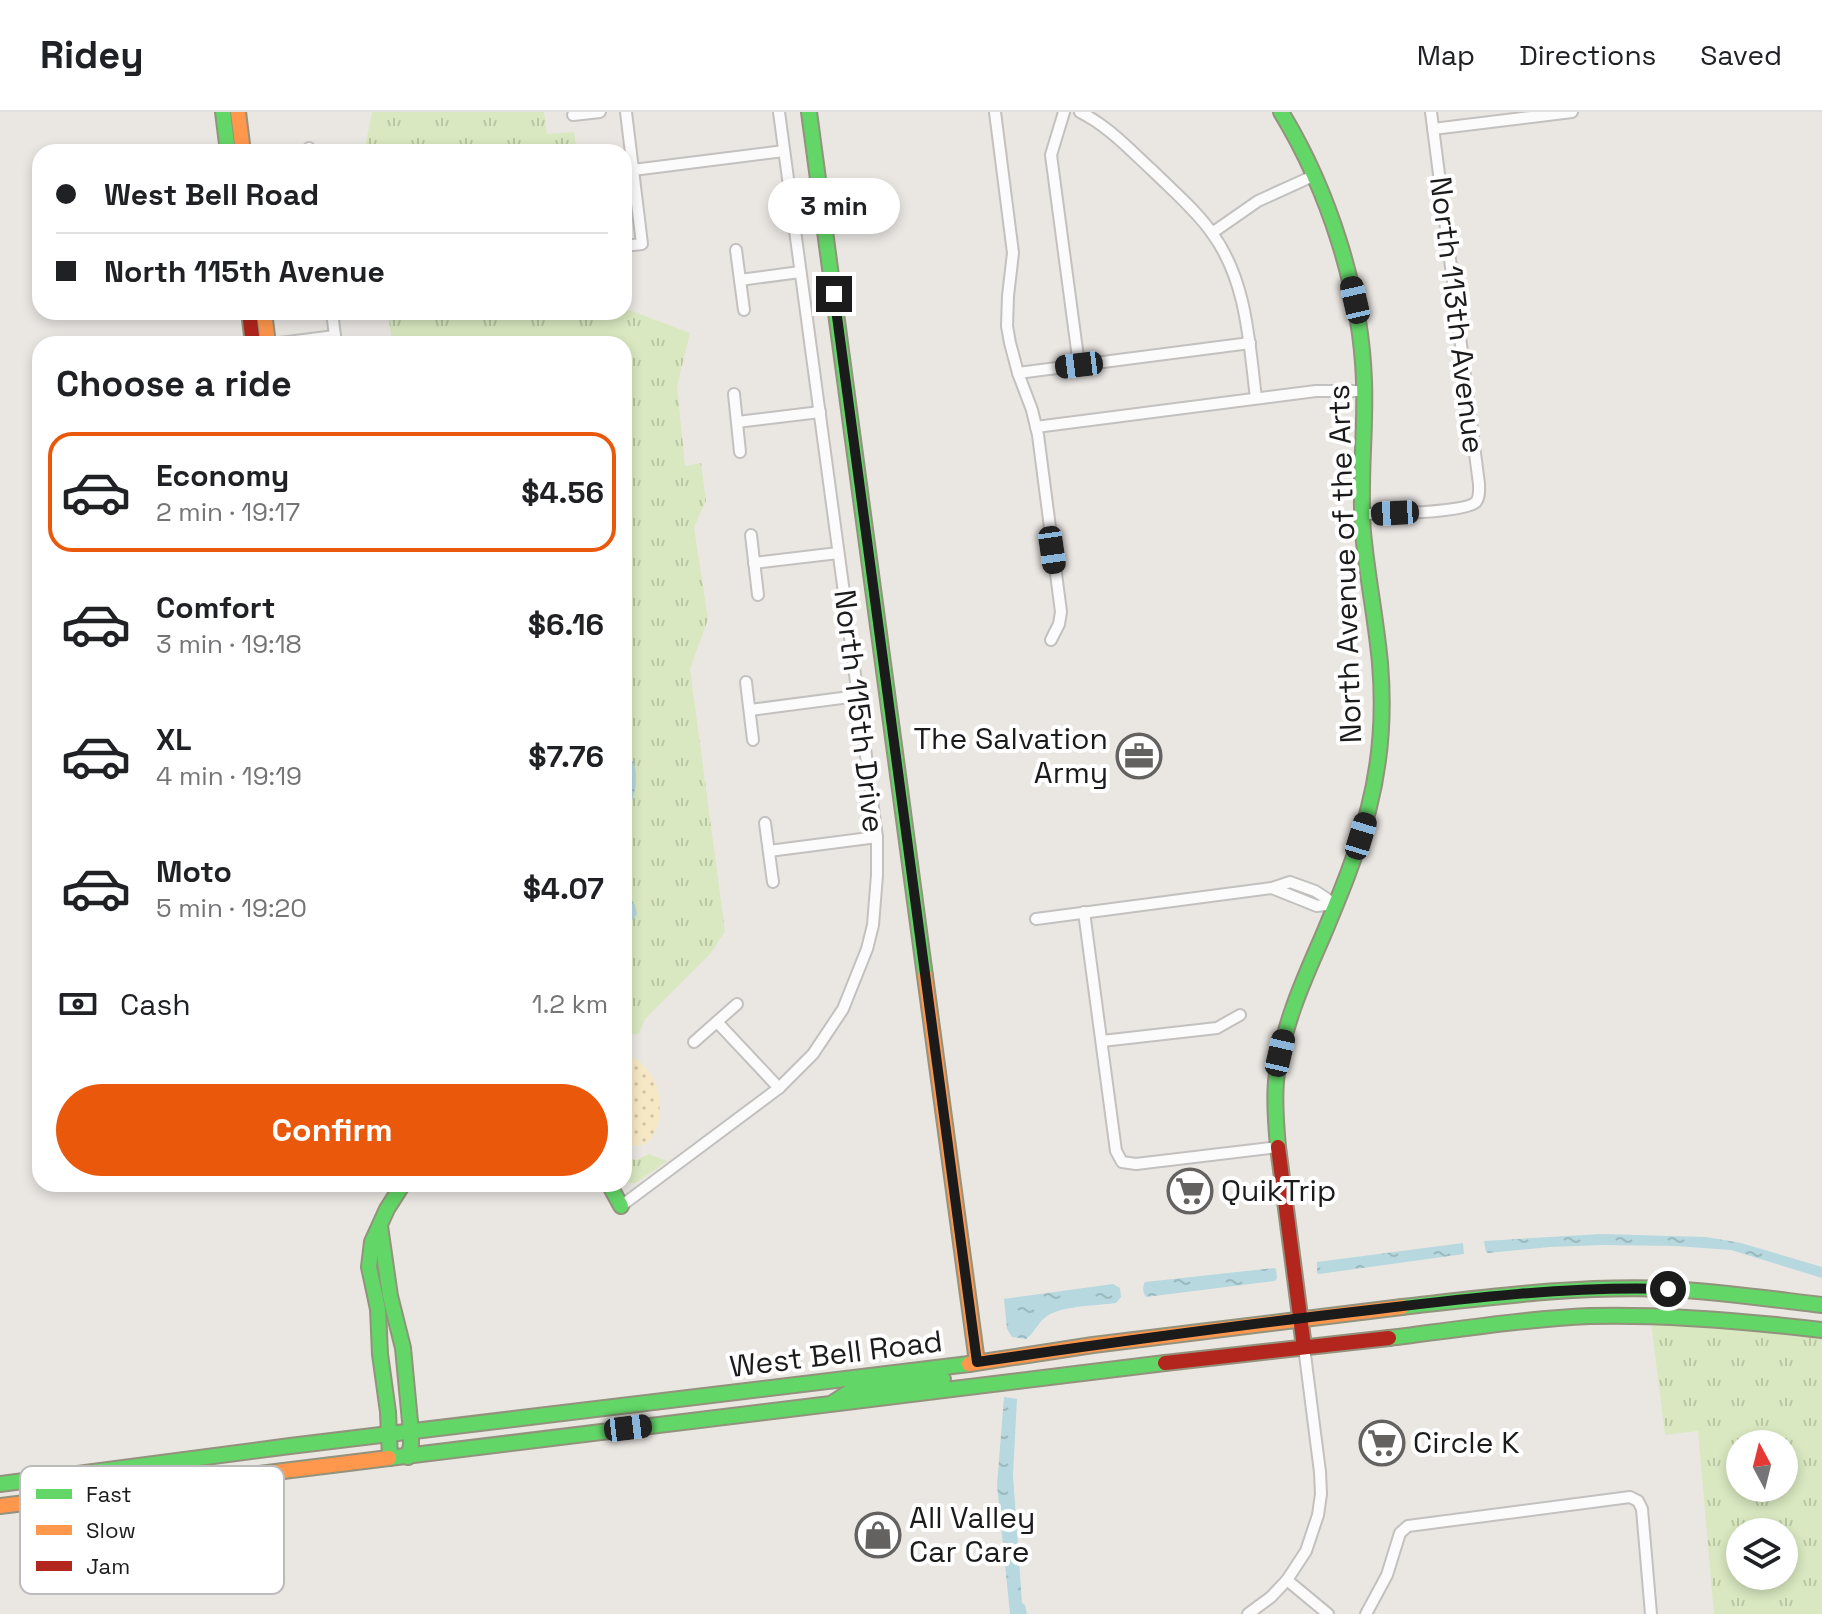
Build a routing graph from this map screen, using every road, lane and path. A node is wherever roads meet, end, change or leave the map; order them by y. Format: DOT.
graph roads {
  1 [pos="223,112"];
  2 [pos="238,112"];
  3 [pos="600,112"];
  4 [pos="626,112"];
  5 [pos="779,112"];
  6 [pos="809,112"];
  7 [pos="995,112"];
  8 [pos="1064,112"];
  9 [pos="1080,112"];
  10 [pos="1281,112"];
  11 [pos="1431,112"];
  12 [pos="1572,112"];
  13 [pos="573,115"];
  14 [pos="1433,129"];
  15 [pos="227,144"];
  16 [pos="242,144"];
  17 [pos="630,144"];
  18 [pos="784,151"];
  19 [pos="632,162"];
  20 [pos="633,170"];
  21 [pos="1313,176"];
  22 [pos="1212,233"];
  23 [pos="632,245"];
  24 [pos="736,250"];
  25 [pos="800,272"];
  26 [pos="740,280"];
  27 [pos="744,310"];
  28 [pos="1250,343"];
  29 [pos="1079,365"];
  30 [pos="1018,373"];
  31 [pos="1364,391"];
  32 [pos="734,394"];
  33 [pos="1256,398"];
  34 [pos="820,412"];
  35 [pos="737,422"];
  36 [pos="1036,427"];
  37 [pos="740,452"];
  38 [pos="1362,514"];
  39 [pos="751,535"];
  40 [pos="838,553"];
  41 [pos="754,563"];
  42 [pos="758,595"];
  43 [pos="1051,640"];
  44 [pos="746,682"];
  45 [pos="857,696"];
  46 [pos="750,710"];
  47 [pos="753,740"];
  48 [pos="765,823"];
  49 [pos="877,837"];
  50 [pos="769,851"];
  51 [pos="773,882"];
  52 [pos="1335,904"];
  53 [pos="1084,912"];
  54 [pos="1036,919"];
  55 [pos="737,1004"];
  56 [pos="1240,1015"];
  57 [pos="717,1022"];
  58 [pos="1102,1041"];
  59 [pos="694,1042"];
  60 [pos="779,1088"];
  61 [pos="1278,1147"];
  62 [pos="398,1192"];
  63 [pos="613,1192"];
  64 [pos="621,1206"];
  65 [pos="380,1226"];
  66 [pos="1822,1305"];
  67 [pos="1301,1318"];
  68 [pos="1822,1330"];
  69 [pos="1304,1347"];
  70 [pos="977,1362"];
  71 [pos="807,1383"];
  72 [pos="660,1402"];
  73 [pos="829,1405"];
  74 [pos="702,1420"];
  75 [pos="411,1432"];
  76 [pos="389,1435"];
  77 [pos="549,1438"];
  78 [pos="408,1457"];
  79 [pos="390,1458"];
  80 [pos="137,1466"];
  81 [pos="284,1471"];
  82 [pos="20,1481"];
  83 [pos="0,1484"];
  84 [pos="20,1504"];
  85 [pos="0,1506"];
  86 [pos="1287,1580"];
  87 [pos="1248,1614"];
  88 [pos="1328,1614"];
  89 [pos="1366,1614"];
  90 [pos="1651,1614"];
  1 -- 15 [label="main road"];
  2 -- 16 [label="main road"];
  3 -- 13 [label="street"];
  4 -- 17 [label="street"];
  5 -- 18 [label="street, North 115th Drive"];
  6 -- 70 [label="main road"];
  7 -- 30 [label="street"];
  8 -- 29 [label="street"];
  9 -- 22 [label="street"];
  10 -- 21 [label="main road, North Avenue of the Arts"];
  11 -- 14 [label="street, North 113th Avenue"];
  12 -- 14 [label="street"];
  14 -- 38 [label="street, North 113th Avenue"];
  18 -- 20 [label="street"];
  18 -- 25 [label="street, North 115th Drive"];
  19 -- 20 [label="street"];
  20 -- 23 [label="street"];
  21 -- 22 [label="street"];
  21 -- 31 [label="main road, North Avenue of the Arts"];
  22 -- 28 [label="street"];
  24 -- 26 [label="street"];
  25 -- 26 [label="street"];
  25 -- 34 [label="street, North 115th Drive"];
  26 -- 27 [label="street"];
  28 -- 29 [label="street"];
  28 -- 33 [label="street"];
  29 -- 30 [label="street"];
  30 -- 36 [label="street"];
  31 -- 33 [label="street"];
  31 -- 38 [label="main road, North Avenue of the Arts"];
  32 -- 35 [label="street"];
  33 -- 36 [label="street"];
  34 -- 35 [label="street"];
  34 -- 40 [label="street, North 115th Drive"];
  35 -- 37 [label="street"];
  36 -- 43 [label="street"];
  38 -- 52 [label="main road, North Avenue of the Arts"];
  39 -- 41 [label="street"];
  40 -- 41 [label="street"];
  40 -- 45 [label="street, North 115th Drive"];
  41 -- 42 [label="street"];
  44 -- 46 [label="street"];
  45 -- 46 [label="street"];
  45 -- 49 [label="street, North 115th Drive"];
  46 -- 47 [label="street"];
  48 -- 50 [label="street"];
  49 -- 50 [label="street"];
  49 -- 60 [label="street, North 115th Drive"];
  50 -- 51 [label="street"];
  52 -- 53 [label="street"];
  52 -- 61 [label="main road, North Avenue of the Arts"];
  53 -- 54 [label="street"];
  53 -- 58 [label="street"];
  55 -- 57 [label="street"];
  56 -- 58 [label="street"];
  57 -- 59 [label="street"];
  57 -- 60 [label="street"];
  58 -- 61 [label="street"];
  60 -- 64 [label="street, North 115th Drive"];
  61 -- 67 [label="main road, North Avenue of the Arts"];
  62 -- 65 [label="main road"];
  63 -- 64 [label="main road"];
  65 -- 75 [label="main road"];
  65 -- 76 [label="main road"];
  66 -- 67 [label="main road, West Bell Road"];
  67 -- 69 [label="main road, North Avenue of the Arts"];
  67 -- 70 [label="main road, West Bell Road"];
  68 -- 69 [label="main road, West Bell Road"];
  69 -- 73 [label="main road, West Bell Road"];
  69 -- 86 [label="street"];
  70 -- 71 [label="main road, West Bell Road"];
  70 -- 73 [label="main road"];
  71 -- 72 [label="main road, West Bell Road"];
  71 -- 74 [label="main road"];
  72 -- 75 [label="main road, West Bell Road"];
  72 -- 77 [label="main road"];
  73 -- 74 [label="main road, West Bell Road"];
  74 -- 77 [label="main road, West Bell Road"];
  75 -- 76 [label="main road, West Bell Road"];
  75 -- 78 [label="main road"];
  76 -- 79 [label="main road"];
  76 -- 80 [label="main road, West Bell Road"];
  77 -- 78 [label="main road, West Bell Road"];
  78 -- 79 [label="main road, West Bell Road"];
  79 -- 81 [label="main road, West Bell Road"];
  82 -- 83 [label="main road, West Bell Road"];
  84 -- 85 [label="main road, West Bell Road"];
  86 -- 87 [label="street"];
  86 -- 88 [label="street"];
  89 -- 90 [label="street"];
}
